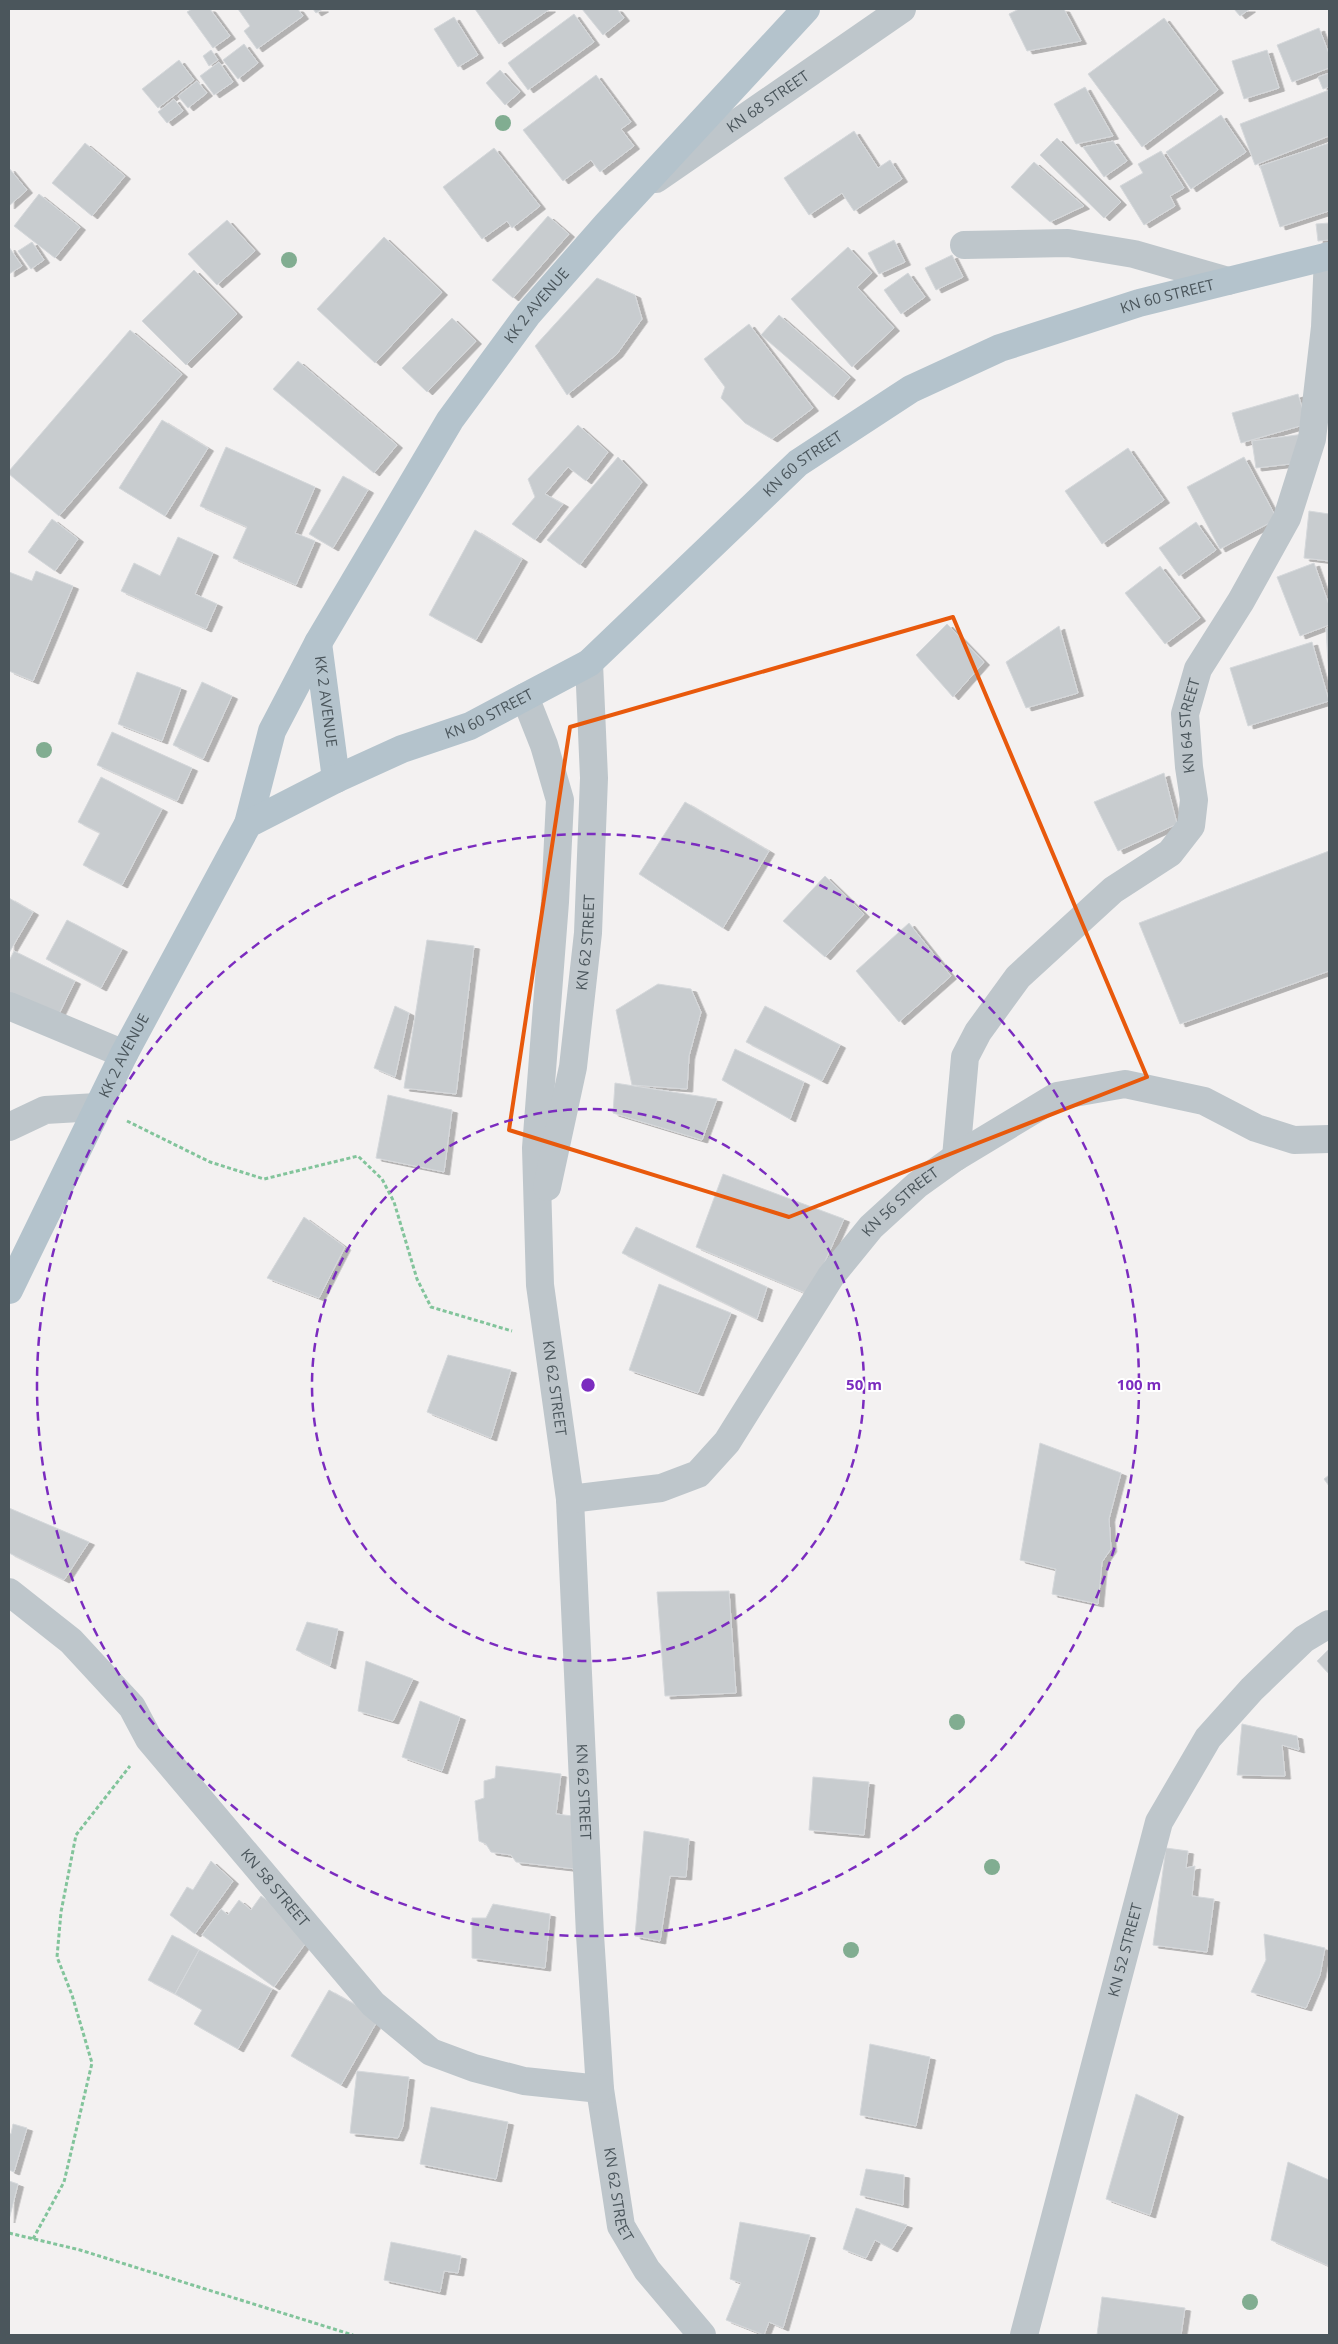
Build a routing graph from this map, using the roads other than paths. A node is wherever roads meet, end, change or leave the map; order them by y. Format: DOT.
graph roads {
  1 [pos="806,9"];
  2 [pos="902,9"];
  3 [pos="635,194"];
  4 [pos="964,245"];
  5 [pos="1329,256"];
  6 [pos="1228,281"];
  7 [pos="318,643"];
  8 [pos="589,663"];
  9 [pos="525,697"];
  10 [pos="336,779"];
  11 [pos="248,824"];
  12 [pos="9,1006"];
  13 [pos="124,1054"];
  14 [pos="97,1107"];
  15 [pos="9,1127"];
  16 [pos="1329,1140"];
  17 [pos="956,1157"];
  18 [pos="540,1220"];
  19 [pos="9,1290"];
  20 [pos="570,1499"];
  21 [pos="9,1592"];
  22 [pos="1329,1624"];
  23 [pos="600,2090"];
  24 [pos="702,2335"];
  25 [pos="1024,2335"];
  1 -- 3 [label="main road, KK 2 AVENUE"];
  2 -- 3 [label="street, KN 68 STREET"];
  3 -- 7 [label="main road, KK 2 AVENUE"];
  4 -- 6 [label="street"];
  5 -- 6 [label="main road, KN 60 STREET"];
  5 -- 17 [label="street, KN 64 STREET"];
  6 -- 8 [label="main road, KN 60 STREET"];
  7 -- 10 [label="main road, KK 2 AVENUE"];
  7 -- 11 [label="main road, KK 2 AVENUE"];
  8 -- 9 [label="main road, KN 60 STREET"];
  8 -- 18 [label="street, KN 62 STREET"];
  9 -- 10 [label="main road, KN 60 STREET"];
  9 -- 18 [label="street, KN 62 STREET"];
  10 -- 11 [label="main road"];
  11 -- 13 [label="main road, KK 2 AVENUE"];
  12 -- 13 [label="street"];
  13 -- 14 [label="main road, KK 2 AVENUE"];
  14 -- 15 [label="street"];
  14 -- 19 [label="main road, KK 2 AVENUE"];
  16 -- 17 [label="street, KN 56 STREET"];
  17 -- 20 [label="street, KN 56 STREET"];
  18 -- 20 [label="street, KN 62 STREET"];
  20 -- 23 [label="street, KN 62 STREET"];
  21 -- 23 [label="street, KN 58 STREET"];
  22 -- 25 [label="street, KN 52 STREET"];
  23 -- 24 [label="street, KN 62 STREET"];
}
